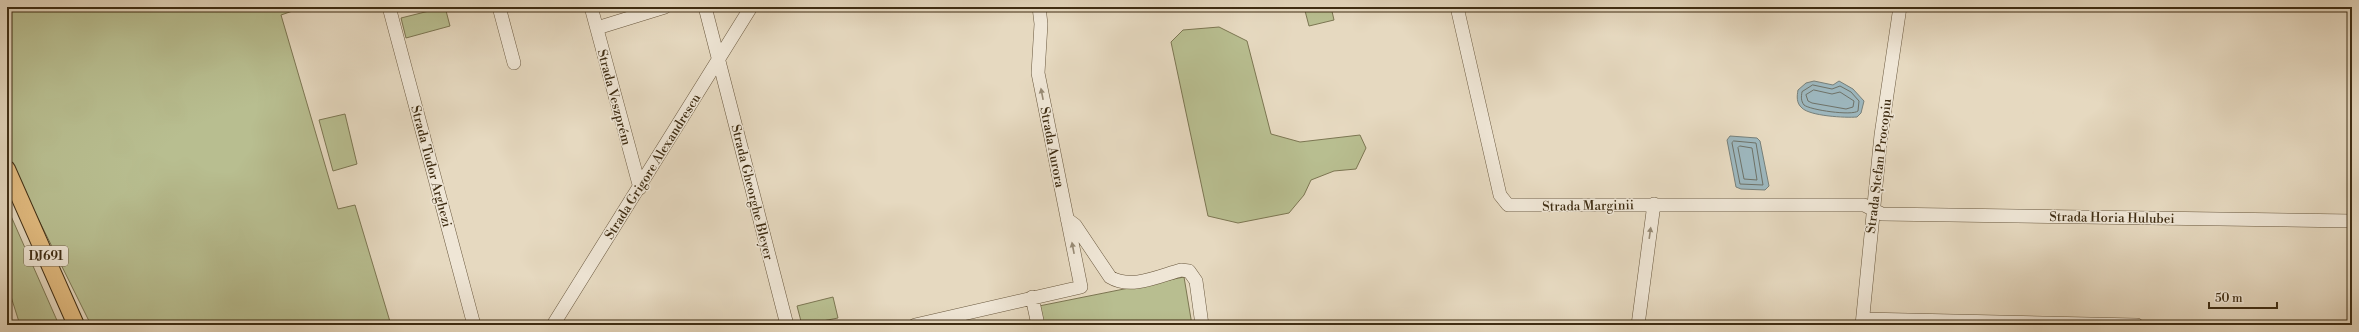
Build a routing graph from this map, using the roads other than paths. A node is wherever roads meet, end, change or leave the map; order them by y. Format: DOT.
graph roads {
  1 [pos="389,7"];
  2 [pos="499,7"];
  3 [pos="591,7"];
  4 [pos="665,7"];
  5 [pos="705,7"];
  6 [pos="750,7"];
  7 [pos="1039,7"];
  8 [pos="1457,7"];
  9 [pos="1900,7"];
  10 [pos="597,28"];
  11 [pos="719,59"];
  12 [pos="514,63"];
  13 [pos="7,170"];
  14 [pos="640,188"];
  15 [pos="11,191"];
  16 [pos="1654,204"];
  17 [pos="1872,210"];
  18 [pos="1068,219"];
  19 [pos="2352,221"];
  20 [pos="1032,297"];
  21 [pos="1863,322"];
  22 [pos="76,325"];
  23 [pos="474,325"];
  24 [pos="553,325"];
  25 [pos="788,325"];
  26 [pos="914,325"];
  27 [pos="1038,325"];
  28 [pos="1202,325"];
  29 [pos="1638,325"];
  30 [pos="2137,325"];
  1 -- 23 [label="street, Strada Tudor Arghezi"];
  2 -- 12 [label="street"];
  3 -- 10 [label="street, Strada Veszprém"];
  4 -- 10 [label="street"];
  5 -- 11 [label="street, Strada Gheorghe Bleyer"];
  6 -- 11 [label="street, Strada Grigore Alexandrescu"];
  18 -- 7 [label="street, Strada Aurora, one-way"];
  8 -- 16 [label="street, Strada Marginii"];
  9 -- 17 [label="street, Strada Ștefan Procopiu"];
  10 -- 14 [label="street, Strada Veszprém"];
  11 -- 14 [label="street, Strada Grigore Alexandrescu"];
  11 -- 25 [label="street, Strada Gheorghe Bleyer"];
  13 -- 15 [label="main road, DJ691"];
  14 -- 24 [label="street, Strada Grigore Alexandrescu"];
  15 -- 22 [label="main road, DJ691"];
  16 -- 17 [label="street, Strada Marginii"];
  29 -- 16 [label="street, one-way"];
  17 -- 19 [label="street, Strada Horia Hulubei"];
  17 -- 21 [label="street, Strada Ștefan Procopiu"];
  20 -- 18 [label="street, Strada Aurora, one-way"];
  18 -- 28 [label="street"];
  20 -- 26 [label="street"];
  20 -- 27 [label="street"];
  21 -- 30 [label="street"];
}
